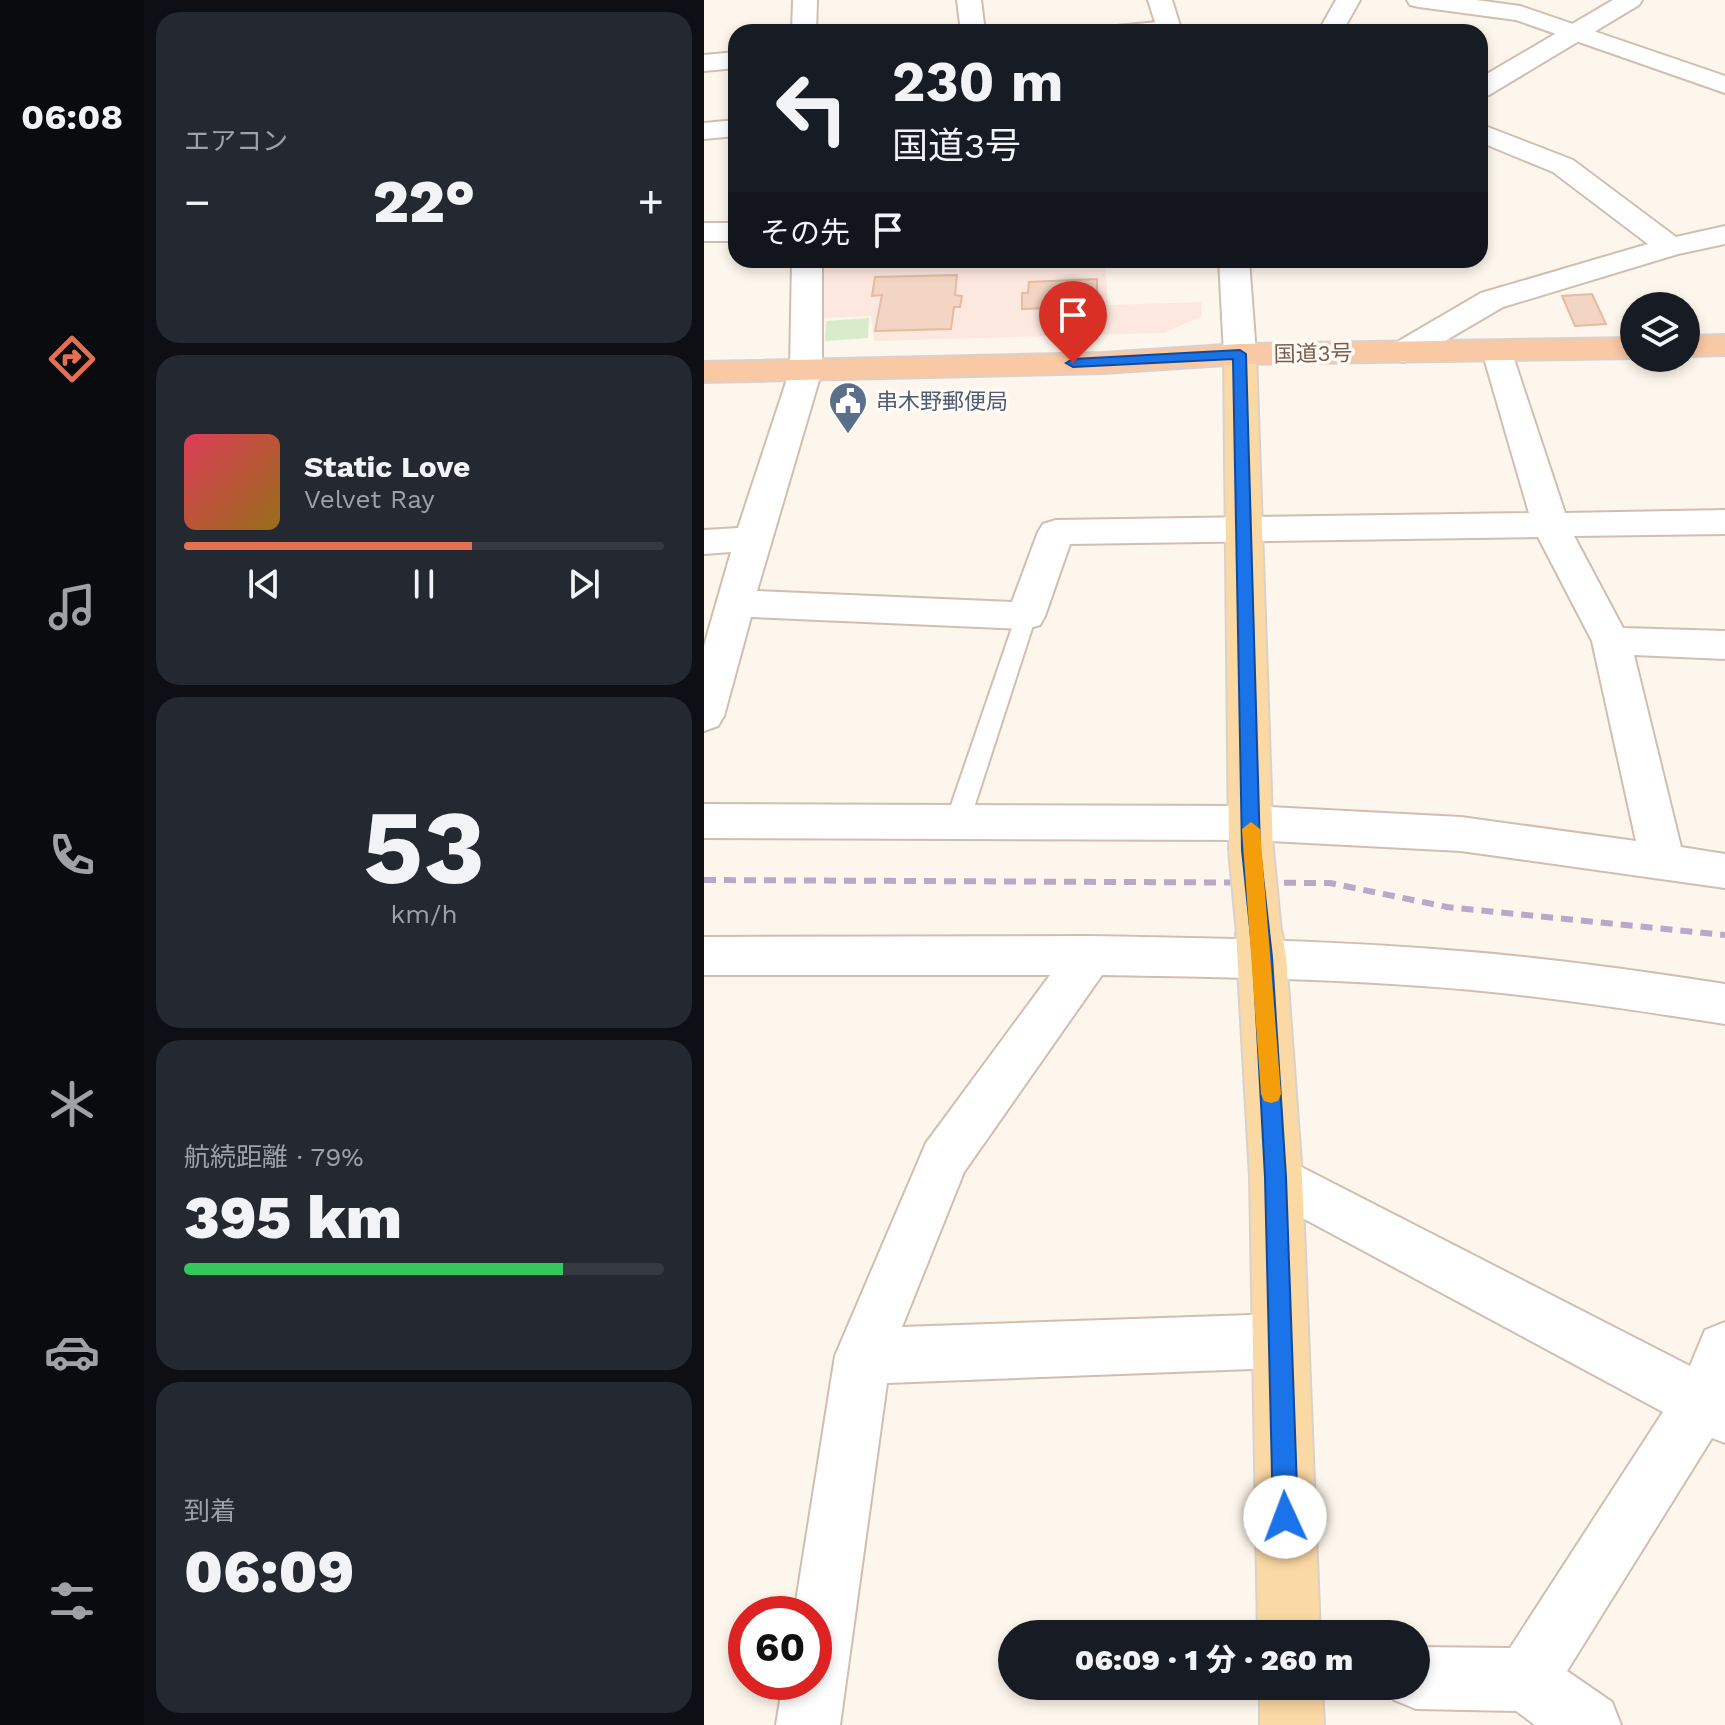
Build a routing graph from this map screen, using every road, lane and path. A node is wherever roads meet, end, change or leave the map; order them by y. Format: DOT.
graph roads {
  1 [pos="805,0"];
  2 [pos="969,0"];
  3 [pos="1160,0"];
  4 [pos="1348,0"];
  5 [pos="1419,0"];
  6 [pos="1630,0"];
  7 [pos="804,24"];
  8 [pos="972,24"];
  9 [pos="1167,24"];
  10 [pos="1334,24"];
  11 [pos="1575,33"];
  12 [pos="728,61"];
  13 [pos="704,63"];
  14 [pos="1488,84"];
  15 [pos="1725,85"];
  16 [pos="728,129"];
  17 [pos="704,131"];
  18 [pos="1488,135"];
  19 [pos="704,232"];
  20 [pos="728,232"];
  21 [pos="1725,235"];
  22 [pos="1671,247"];
  23 [pos="807,268"];
  24 [pos="1235,268"];
  25 [pos="1725,345"];
  26 [pos="1700,346"];
  27 [pos="1620,348"];
  28 [pos="1498,351"];
  29 [pos="1403,352"];
  30 [pos="1240,354"];
  31 [pos="806,370"];
  32 [pos="704,372"];
  33 [pos="1725,522"];
  34 [pos="1551,526"];
  35 [pos="1243,529"];
  36 [pos="753,539"];
  37 [pos="704,542"];
  38 [pos="735,603"];
  39 [pos="1026,616"];
  40 [pos="1611,641"];
  41 [pos="1725,645"];
  42 [pos="704,716"];
  43 [pos="958,820"];
  44 [pos="704,821"];
  45 [pos="1251,837"];
  46 [pos="1663,863"];
  47 [pos="1725,871"];
  48 [pos="1261,945"];
  49 [pos="704,956"];
  50 [pos="1089,957"];
  51 [pos="1725,1004"];
  52 [pos="1276,1177"];
  53 [pos="1280,1341"];
  54 [pos="1725,1349"];
  55 [pos="863,1356"];
  56 [pos="1713,1409"];
  57 [pos="1289,1620"];
  58 [pos="1430,1678"];
  59 [pos="1526,1680"];
  60 [pos="1291,1700"];
  61 [pos="808,1725"];
  62 [pos="1292,1725"];
  63 [pos="1589,1725"];
  1 -- 7 [label="street"];
  2 -- 8 [label="street"];
  3 -- 9 [label="street"];
  4 -- 10 [label="street"];
  5 -- 11 [label="street"];
  6 -- 11 [label="street"];
  11 -- 14 [label="street"];
  11 -- 15 [label="street"];
  12 -- 13 [label="street"];
  16 -- 17 [label="street"];
  18 -- 22 [label="street"];
  19 -- 20 [label="street"];
  21 -- 22 [label="street"];
  22 -- 29 [label="street"];
  23 -- 31 [label="street"];
  24 -- 30 [label="street"];
  25 -- 26 [label="highway"];
  27 -- 28 [label="highway, 国道3号"];
  28 -- 29 [label="highway, 国道3号"];
  28 -- 34 [label="street"];
  29 -- 30 [label="highway, 国道3号"];
  30 -- 31 [label="highway, 国道3号"];
  30 -- 35 [label="main road"];
  31 -- 32 [label="highway, 国道3号"];
  31 -- 36 [label="street"];
  33 -- 34 [label="street"];
  34 -- 35 [label="street"];
  34 -- 40 [label="street"];
  35 -- 39 [label="street"];
  35 -- 45 [label="main road"];
  36 -- 37 [label="street"];
  36 -- 38 [label="street"];
  38 -- 39 [label="street"];
  38 -- 42 [label="street"];
  39 -- 43 [label="lane"];
  40 -- 41 [label="street"];
  40 -- 46 [label="street"];
  43 -- 44 [label="street"];
  43 -- 45 [label="street"];
  45 -- 46 [label="street"];
  45 -- 48 [label="main road, bridge"];
  46 -- 47 [label="street"];
  48 -- 50 [label="street"];
  48 -- 51 [label="street"];
  48 -- 52 [label="main road"];
  49 -- 50 [label="street"];
  50 -- 55 [label="street"];
  52 -- 53 [label="main road"];
  52 -- 56 [label="street"];
  53 -- 55 [label="street"];
  53 -- 57 [label="main road"];
  54 -- 56 [label="street"];
  55 -- 61 [label="street"];
  56 -- 59 [label="street"];
  58 -- 59 [label="street"];
  59 -- 63 [label="street"];
  60 -- 62 [label="main road"];
}
